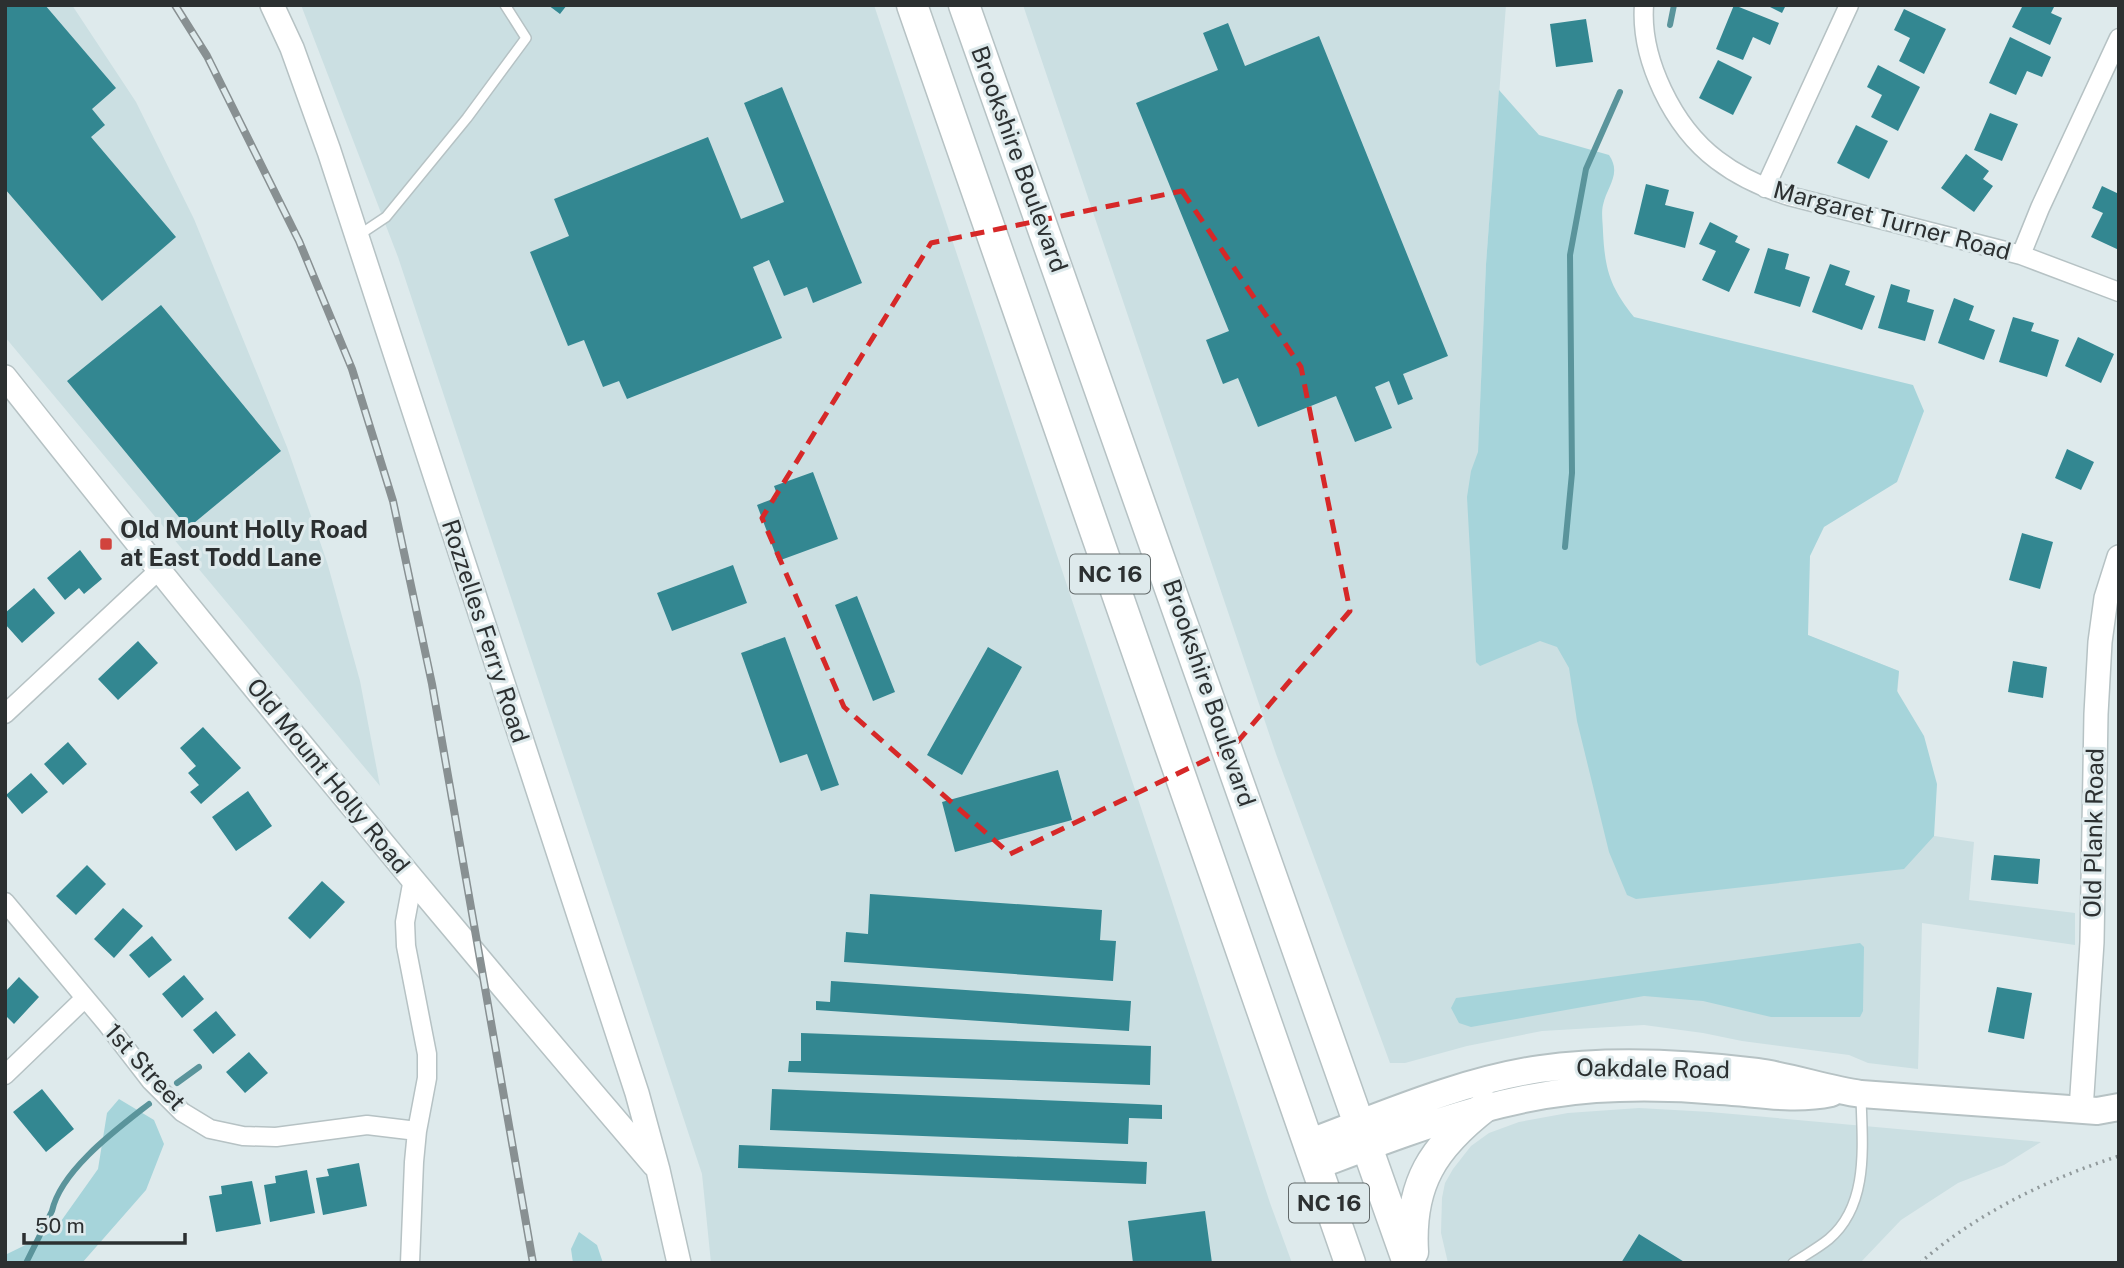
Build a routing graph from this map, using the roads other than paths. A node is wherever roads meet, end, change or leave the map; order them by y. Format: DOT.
graph roads {
  1 [pos="272,5"];
  2 [pos="505,5"];
  3 [pos="912,5"];
  4 [pos="964,5"];
  5 [pos="1644,5"];
  6 [pos="1849,5"];
  7 [pos="2119,38"];
  8 [pos="1765,188"];
  9 [pos="356,237"];
  10 [pos="2021,255"];
  11 [pos="2119,292"];
  12 [pos="5,377"];
  13 [pos="2119,557"];
  14 [pos="159,570"];
  15 [pos="5,714"];
  16 [pos="413,879"];
  17 [pos="5,902"];
  18 [pos="85,998"];
  19 [pos="5,1075"];
  20 [pos="1850,1092"];
  21 [pos="1486,1107"];
  22 [pos="2104,1112"];
  23 [pos="417,1131"];
  24 [pos="1364,1135"];
  25 [pos="1312,1154"];
  26 [pos="658,1170"];
  27 [pos="410,1263"];
  28 [pos="679,1263"];
  29 [pos="1350,1263"];
  30 [pos="1411,1263"];
  31 [pos="1793,1263"];
  1 -- 9 [label="street, Rozzelles Ferry Road"];
  2 -- 9 [label="lane"];
  3 -- 25 [label="highway, Brookshire Boulevard / NC 16"];
  4 -- 24 [label="highway, Brookshire Boulevard / NC 16"];
  5 -- 8 [label="street, Margaret Turner Road"];
  6 -- 8 [label="street"];
  7 -- 10 [label="street"];
  8 -- 10 [label="street, Margaret Turner Road"];
  9 -- 26 [label="street, Rozzelles Ferry Road"];
  10 -- 11 [label="street, Margaret Turner Road"];
  12 -- 14 [label="street, Old Mount Holly Road"];
  13 -- 22 [label="street, Old Plank Road"];
  14 -- 15 [label="street"];
  14 -- 16 [label="street, Old Mount Holly Road"];
  16 -- 23 [label="street"];
  16 -- 26 [label="street, Old Mount Holly Road"];
  17 -- 18 [label="street, 1st Street"];
  18 -- 19 [label="street"];
  18 -- 23 [label="street, 1st Street"];
  20 -- 21 [label="main road, Oakdale Road"];
  20 -- 22 [label="main road, Oakdale Road"];
  20 -- 24 [label="main road, Oakdale Road"];
  20 -- 31 [label="lane"];
  21 -- 24 [label="main road, Oakdale Road"];
  21 -- 30 [label="highway"];
  23 -- 27 [label="street"];
  24 -- 25 [label="main road, Oakdale Road"];
  24 -- 30 [label="highway, Brookshire Boulevard / NC 16"];
  25 -- 29 [label="highway, Brookshire Boulevard / NC 16"];
  26 -- 28 [label="street, Rozzelles Ferry Road"];
}
